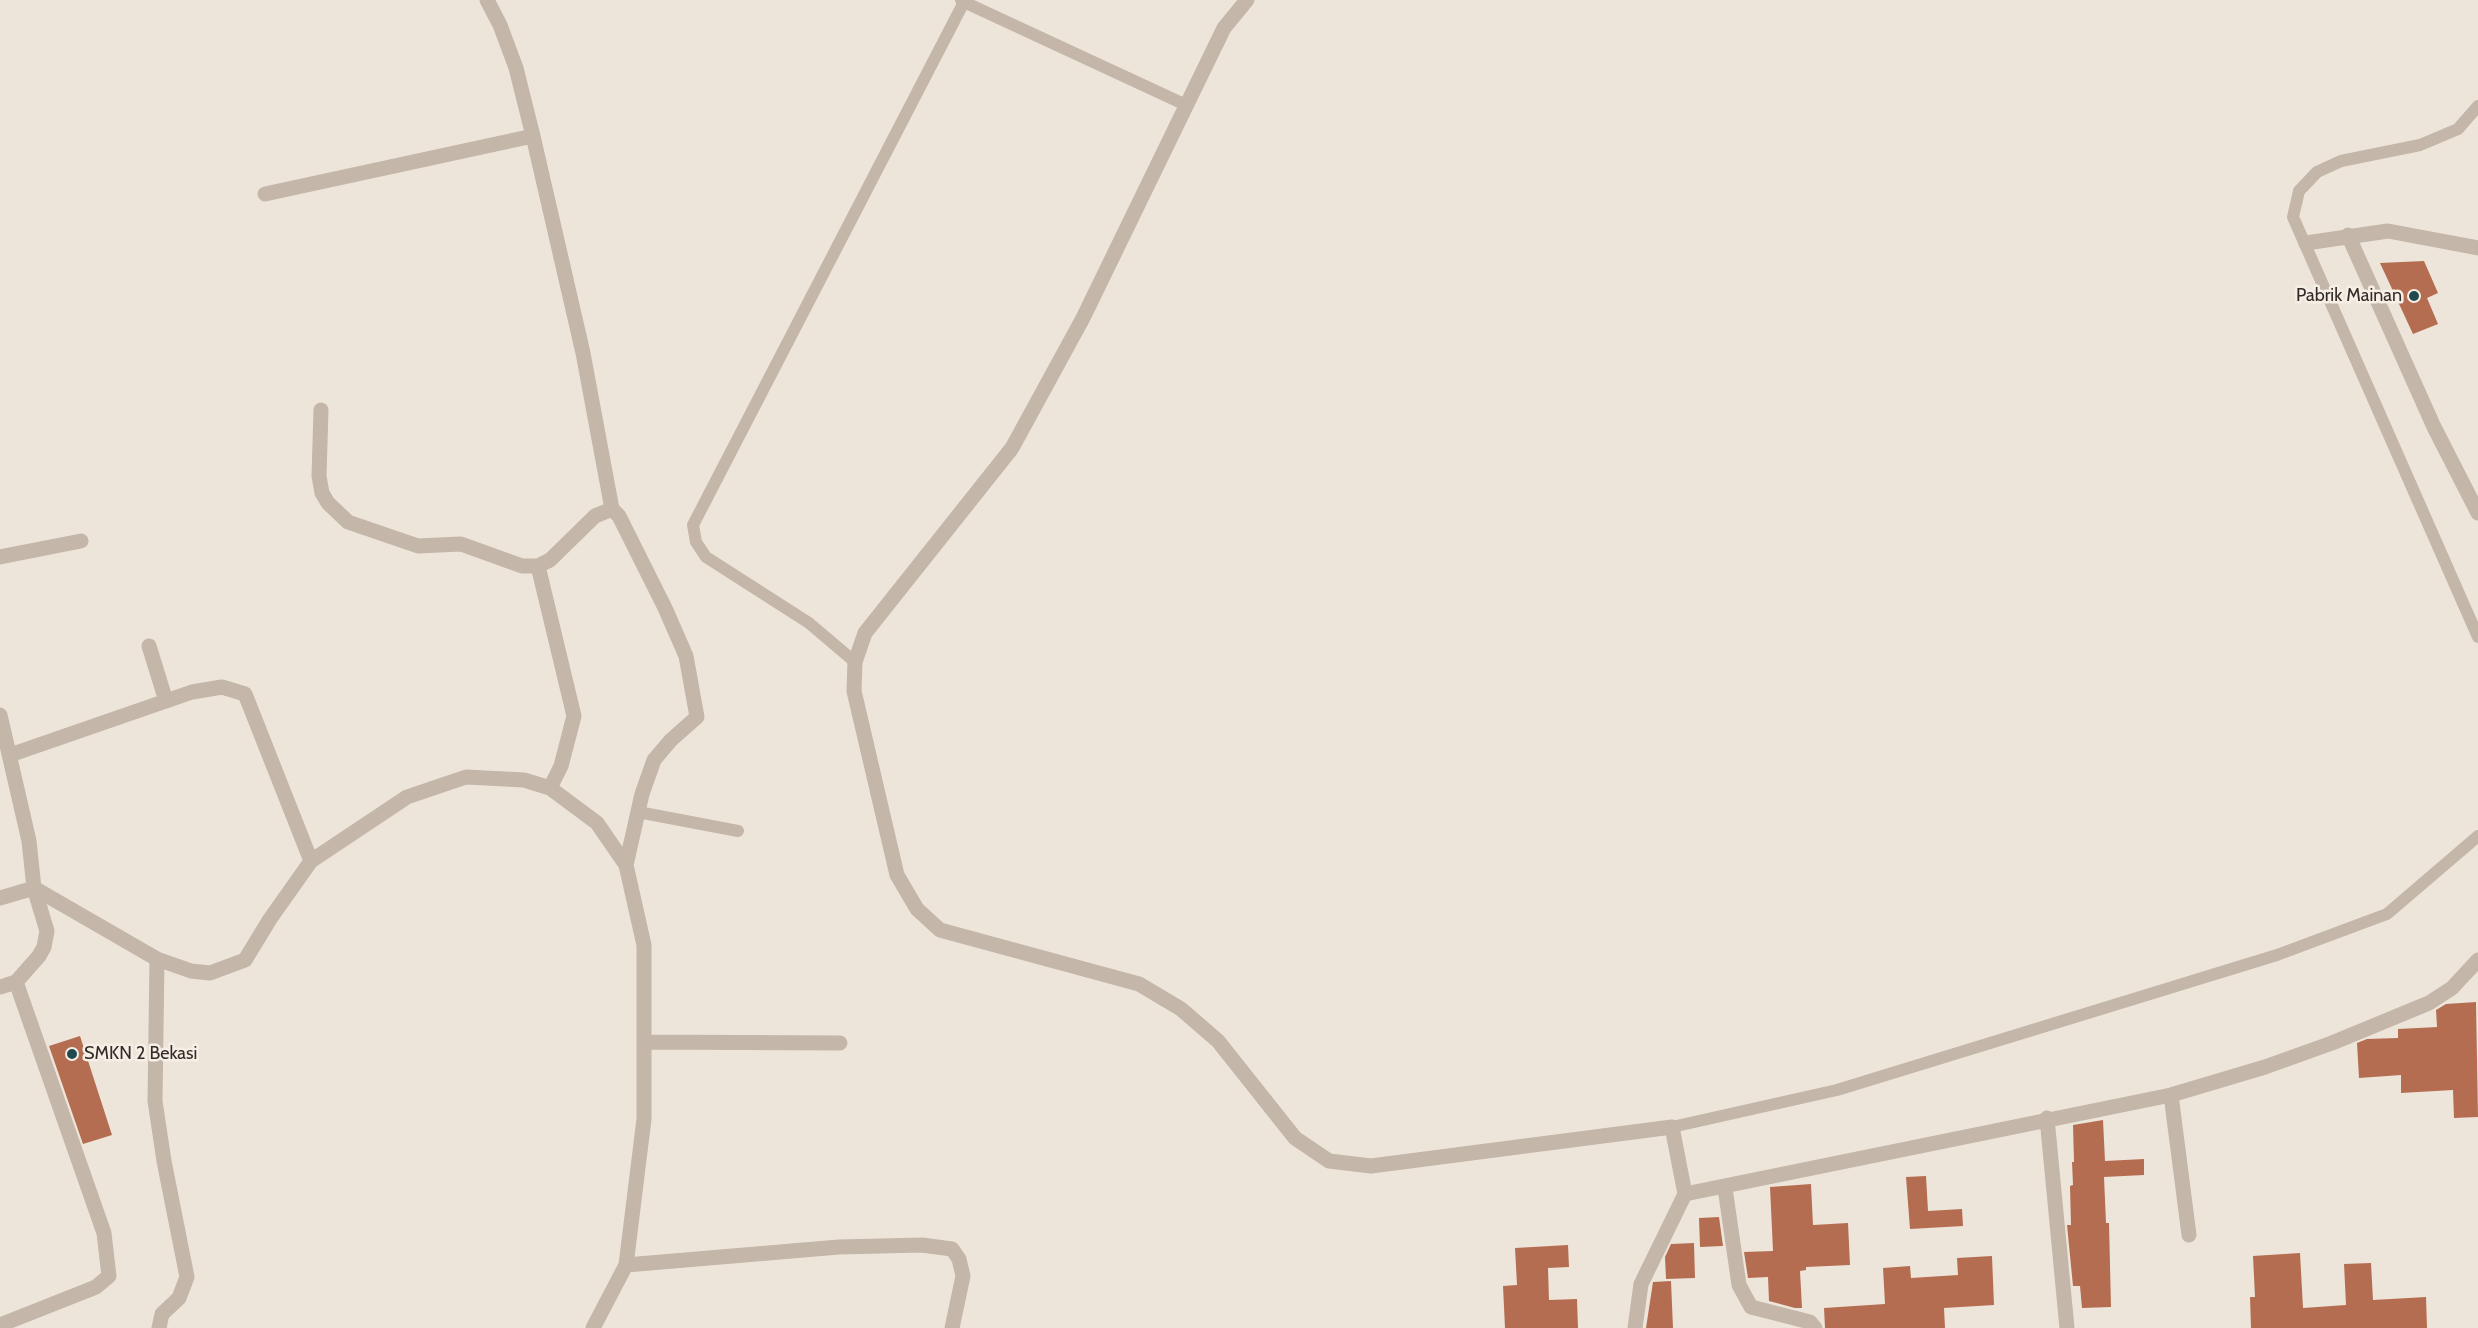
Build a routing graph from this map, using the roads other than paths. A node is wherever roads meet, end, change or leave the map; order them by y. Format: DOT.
graph roads {
  1 [pos="487,0"];
  2 [pos="1247,0"];
  3 [pos="963,1"];
  4 [pos="1186,105"];
  5 [pos="2478,106"];
  6 [pos="533,136"];
  7 [pos="265,195"];
  8 [pos="2348,235"];
  9 [pos="2306,243"];
  10 [pos="2478,248"];
  11 [pos="321,410"];
  12 [pos="612,509"];
  13 [pos="2478,513"];
  14 [pos="81,541"];
  15 [pos="0,557"];
  16 [pos="538,566"];
  17 [pos="2478,637"];
  18 [pos="149,646"];
  19 [pos="855,662"];
  20 [pos="166,701"];
  21 [pos="0,715"];
  22 [pos="10,754"];
  23 [pos="550,788"];
  24 [pos="638,812"];
  25 [pos="738,831"];
  26 [pos="2478,836"];
  27 [pos="311,861"];
  28 [pos="626,865"];
  29 [pos="34,888"];
  30 [pos="0,898"];
  31 [pos="158,959"];
  32 [pos="2478,960"];
  33 [pos="16,982"];
  34 [pos="0,987"];
  35 [pos="644,1042"];
  36 [pos="840,1043"];
  37 [pos="2170,1095"];
  38 [pos="2048,1118"];
  39 [pos="1672,1127"];
  40 [pos="1725,1188"];
  41 [pos="1685,1194"];
  42 [pos="2189,1235"];
  43 [pos="626,1265"];
  44 [pos="0,1325"];
  45 [pos="159,1328"];
  46 [pos="593,1328"];
  47 [pos="952,1328"];
  48 [pos="1635,1328"];
  49 [pos="1815,1328"];
  50 [pos="2067,1328"];
  1 -- 6 [label="street"];
  2 -- 4 [label="street"];
  3 -- 4 [label="lane"];
  3 -- 19 [label="lane"];
  4 -- 19 [label="street"];
  5 -- 9 [label="lane"];
  6 -- 7 [label="street"];
  6 -- 12 [label="street"];
  8 -- 9 [label="street"];
  8 -- 10 [label="street"];
  8 -- 13 [label="street"];
  9 -- 17 [label="lane"];
  11 -- 16 [label="street"];
  12 -- 16 [label="street"];
  12 -- 24 [label="street"];
  14 -- 15 [label="street"];
  16 -- 23 [label="street"];
  18 -- 20 [label="street"];
  19 -- 39 [label="street"];
  20 -- 22 [label="street"];
  20 -- 27 [label="street"];
  21 -- 22 [label="street"];
  22 -- 29 [label="street"];
  23 -- 27 [label="street"];
  23 -- 28 [label="street"];
  24 -- 25 [label="lane"];
  24 -- 28 [label="street"];
  26 -- 39 [label="lane"];
  27 -- 31 [label="street"];
  28 -- 35 [label="street"];
  29 -- 30 [label="street"];
  29 -- 31 [label="street"];
  29 -- 33 [label="street"];
  31 -- 45 [label="street"];
  32 -- 37 [label="street"];
  33 -- 34 [label="street"];
  33 -- 44 [label="street"];
  35 -- 36 [label="street"];
  35 -- 43 [label="street"];
  37 -- 38 [label="street"];
  37 -- 42 [label="street"];
  38 -- 40 [label="street"];
  38 -- 50 [label="street"];
  39 -- 41 [label="street"];
  40 -- 41 [label="street"];
  40 -- 49 [label="street"];
  41 -- 48 [label="street"];
  43 -- 46 [label="street"];
  43 -- 47 [label="street"];
}
